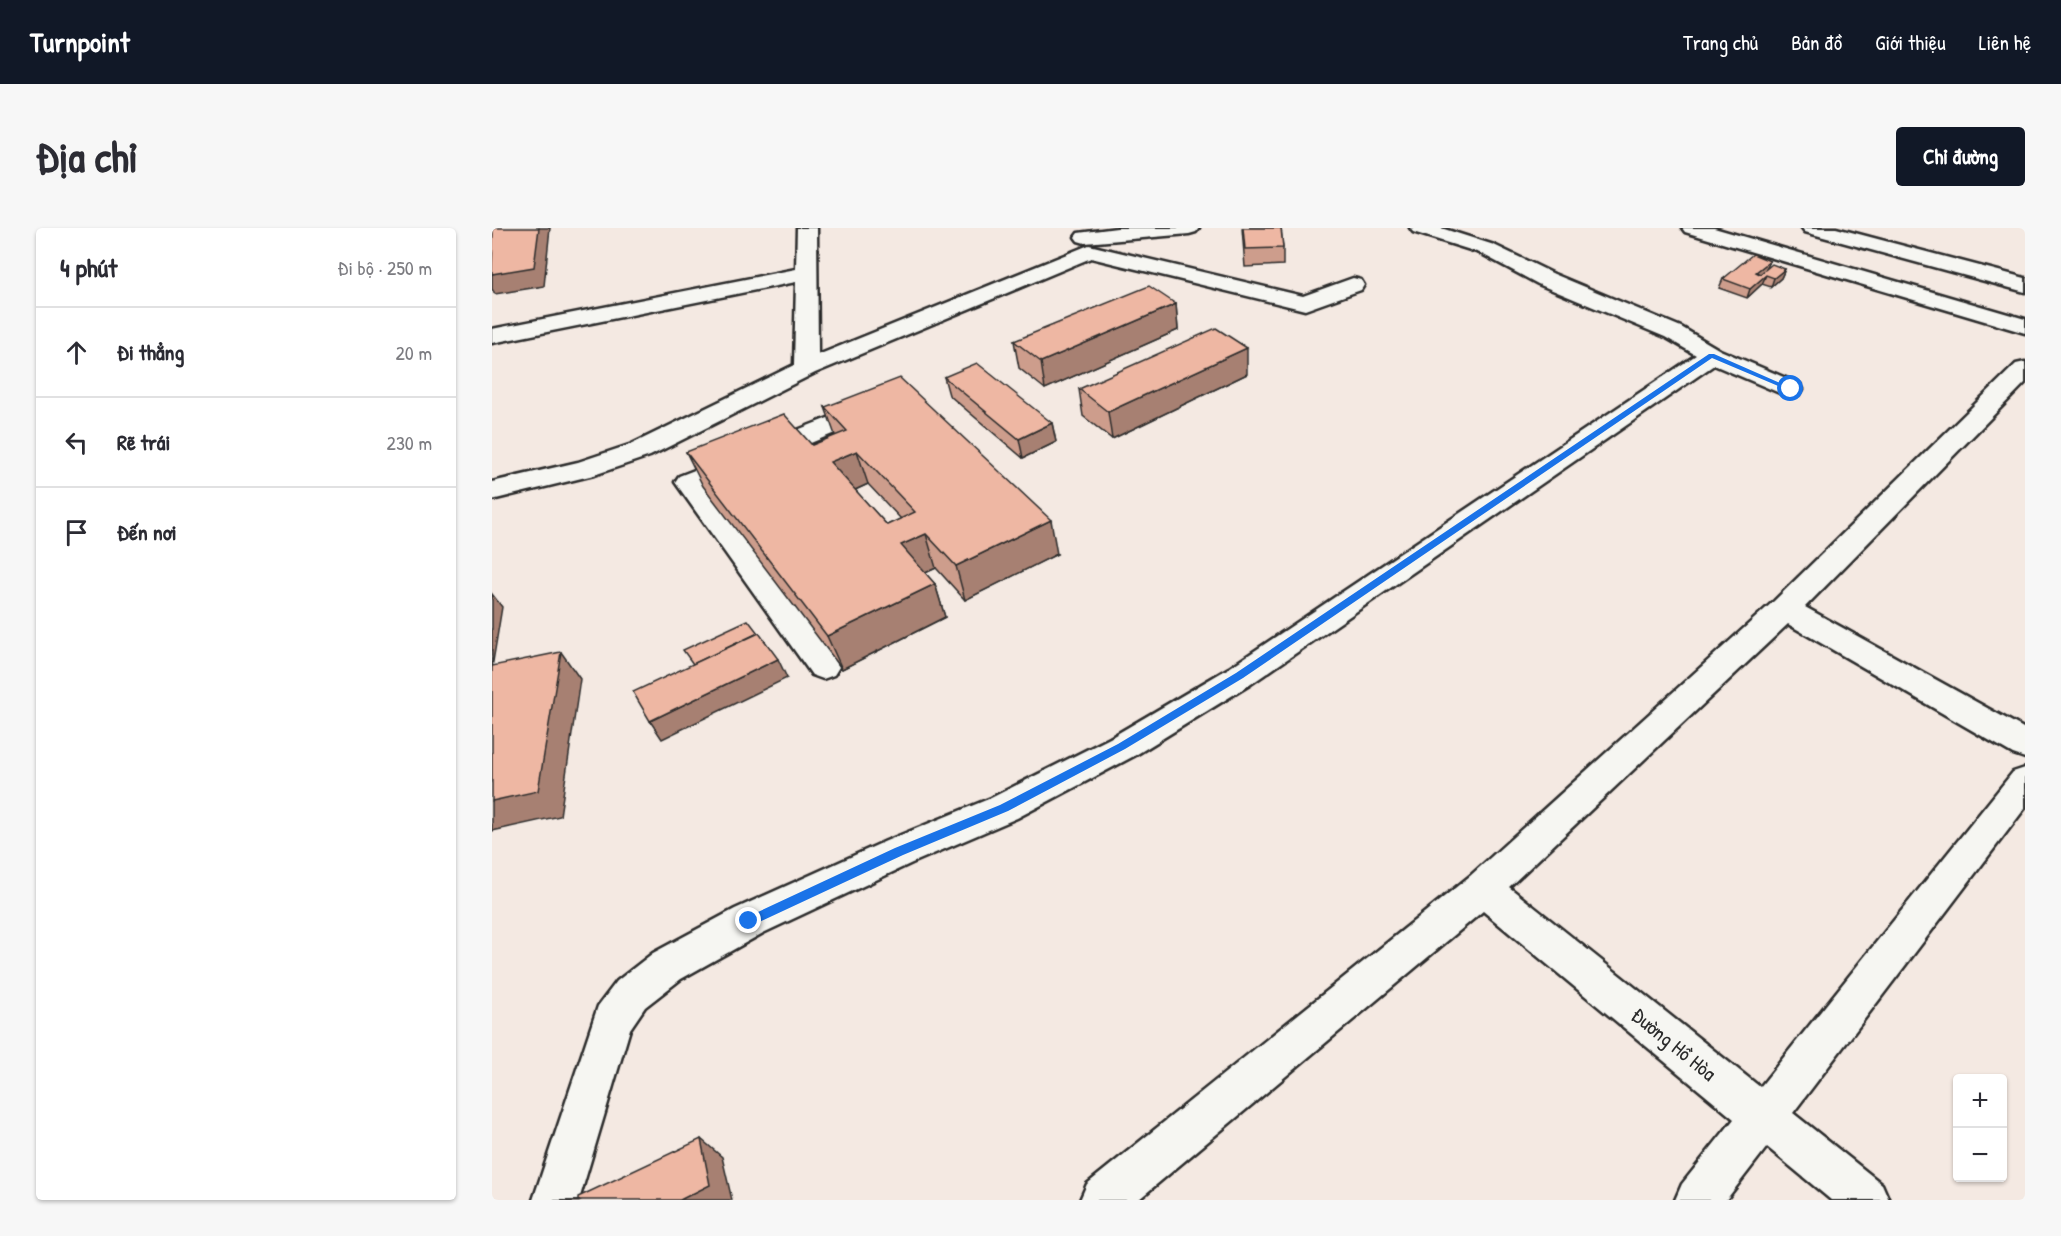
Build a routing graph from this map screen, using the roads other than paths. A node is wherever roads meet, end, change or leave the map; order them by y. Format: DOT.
graph roads {
  1 [pos="807,228"];
  2 [pos="1189,228"];
  3 [pos="1420,228"];
  4 [pos="1692,228"];
  5 [pos="1812,228"];
  6 [pos="1086,239"];
  7 [pos="807,273"];
  8 [pos="1353,285"];
  9 [pos="2025,285"];
  10 [pos="2025,326"];
  11 [pos="492,336"];
  12 [pos="1712,355"];
  13 [pos="806,368"];
  14 [pos="2025,369"];
  15 [pos="1791,389"];
  16 [pos="891,402"];
  17 [pos="685,428"];
  18 [pos="728,466"];
  19 [pos="492,491"];
  20 [pos="1785,609"];
  21 [pos="822,667"];
  22 [pos="2025,745"];
  23 [pos="2025,782"];
  24 [pos="1483,888"];
  25 [pos="1763,1116"];
  26 [pos="556,1200"];
  27 [pos="1103,1200"];
  28 [pos="1698,1200"];
  29 [pos="1866,1200"];
  1 -- 7 [label="street"];
  2 -- 6 [label="street"];
  3 -- 12 [label="street"];
  4 -- 10 [label="street"];
  5 -- 9 [label="street"];
  6 -- 8 [label="street"];
  6 -- 13 [label="street"];
  7 -- 11 [label="street"];
  7 -- 13 [label="street"];
  12 -- 15 [label="street"];
  12 -- 26 [label="street"];
  13 -- 17 [label="street"];
  14 -- 20 [label="street"];
  16 -- 18 [label="street"];
  17 -- 18 [label="street"];
  17 -- 19 [label="street"];
  18 -- 21 [label="street"];
  20 -- 22 [label="street"];
  20 -- 24 [label="street"];
  23 -- 25 [label="street"];
  24 -- 25 [label="street, Đường Hồ Hòa"];
  24 -- 27 [label="street"];
  25 -- 28 [label="street"];
  25 -- 29 [label="street, Đường Hồ Hòa"];
}
